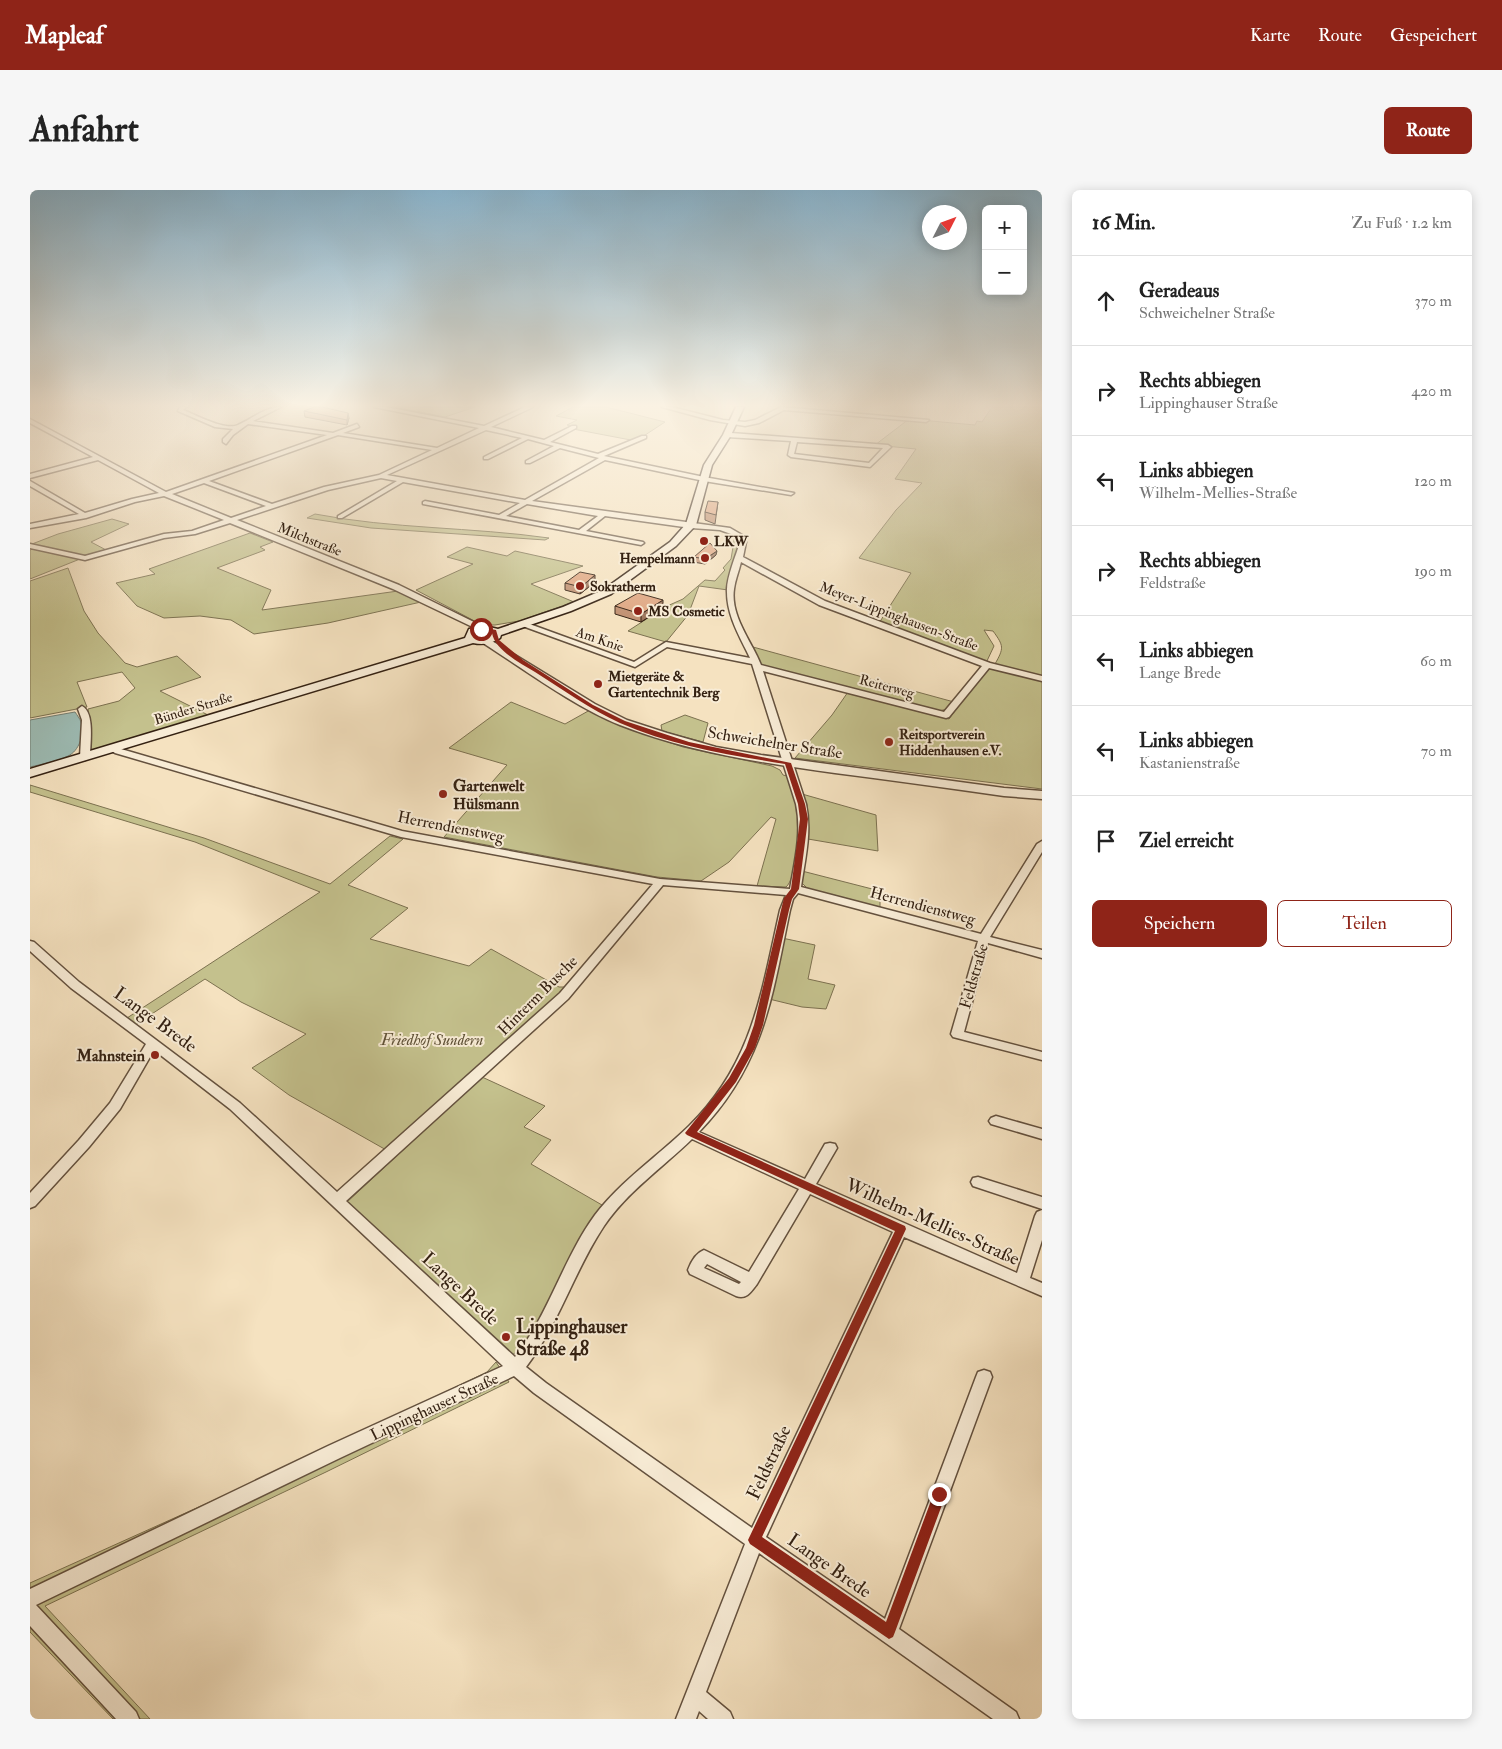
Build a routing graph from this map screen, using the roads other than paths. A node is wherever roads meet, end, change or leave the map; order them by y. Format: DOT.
graph roads {
  1 [pos="136,478"];
  2 [pos="211,478"];
  3 [pos="370,478"];
  4 [pos="393,478"];
  5 [pos="566,478"];
  6 [pos="701,478"];
  7 [pos="704,479"];
  8 [pos="402,480"];
  9 [pos="204,481"];
  10 [pos="30,483"];
  11 [pos="450,488"];
  12 [pos="441,493"];
  13 [pos="792,493"];
  14 [pos="166,494"];
  15 [pos="433,498"];
  16 [pos="527,501"];
  17 [pos="271,506"];
  18 [pos="603,515"];
  19 [pos="86,516"];
  20 [pos="340,517"];
  21 [pos="500,517"];
  22 [pos="230,520"];
  23 [pos="30,526"];
  24 [pos="691,526"];
  25 [pos="580,532"];
  26 [pos="641,542"];
  27 [pos="30,546"];
  28 [pos="738,562"];
  29 [pos="521,624"];
  30 [pos="483,635"];
  31 [pos="757,664"];
  32 [pos="987,665"];
  33 [pos="1042,679"];
  34 [pos="82,709"];
  35 [pos="113,748"];
  36 [pos="85,756"];
  37 [pos="788,763"];
  38 [pos="30,773"];
  39 [pos="1042,795"];
  40 [pos="1042,844"];
  41 [pos="660,882"];
  42 [pos="794,890"];
  43 [pos="984,938"];
  44 [pos="30,945"];
  45 [pos="1042,954"];
  46 [pos="153,1043"];
  47 [pos="1042,1056"];
  48 [pos="996,1120"];
  49 [pos="690,1133"];
  50 [pos="1042,1134"];
  51 [pos="830,1148"];
  52 [pos="978,1182"];
  53 [pos="808,1187"];
  54 [pos="337,1200"];
  55 [pos="30,1202"];
  56 [pos="1042,1203"];
  57 [pos="1042,1216"];
  58 [pos="901,1229"];
  59 [pos="752,1280"];
  60 [pos="1022,1282"];
  61 [pos="1042,1290"];
  62 [pos="516,1368"];
  63 [pos="984,1377"];
  64 [pos="755,1540"];
  65 [pos="30,1599"];
  66 [pos="30,1612"];
  67 [pos="889,1632"];
  68 [pos="695,1696"];
  69 [pos="129,1719"];
  70 [pos="686,1719"];
  71 [pos="723,1719"];
  72 [pos="1009,1719"];
  1 -- 14 [label="street, Milchstraße"];
  2 -- 9 [label="street"];
  3 -- 17 [label="street"];
  4 -- 8 [label="street, Lippinghauser Straße"];
  5 -- 16 [label="street"];
  6 -- 7 [label="street"];
  7 -- 13 [label="street"];
  7 -- 24 [label="main road, Bünder Straße"];
  8 -- 11 [label="street, Lippinghauser Straße"];
  8 -- 20 [label="street"];
  9 -- 14 [label="street"];
  9 -- 17 [label="street"];
  10 -- 19 [label="street"];
  11 -- 12 [label="street"];
  11 -- 16 [label="street, Lippinghauser Straße"];
  14 -- 19 [label="street"];
  14 -- 22 [label="street, Milchstraße"];
  15 -- 21 [label="street"];
  16 -- 18 [label="street, Lippinghauser Straße"];
  16 -- 21 [label="street"];
  17 -- 22 [label="street"];
  18 -- 24 [label="street, Lippinghauser Straße"];
  18 -- 25 [label="street"];
  19 -- 23 [label="street"];
  21 -- 25 [label="street"];
  22 -- 27 [label="street"];
  22 -- 30 [label="street, Milchstraße"];
  24 -- 28 [label="street, Lippinghauser Straße"];
  24 -- 29 [label="main road, Bünder Straße"];
  25 -- 26 [label="street"];
  28 -- 31 [label="street, Lippinghauser Straße"];
  28 -- 32 [label="street, Meyer-Lippinghausen-Straße"];
  29 -- 30 [label="main road, Bünder Straße"];
  29 -- 31 [label="street, Am Knie"];
  30 -- 35 [label="main road, Bünder Straße"];
  30 -- 37 [label="street, Schweichelner Straße"];
  31 -- 32 [label="street, Reiterweg"];
  31 -- 37 [label="street, Lippinghauser Straße"];
  32 -- 33 [label="street, Meyer-Lippinghausen-Straße"];
  34 -- 36 [label="street"];
  35 -- 36 [label="main road, Bünder Straße"];
  35 -- 41 [label="street, Herrendienstweg"];
  36 -- 38 [label="main road, Bünder Straße"];
  37 -- 39 [label="street, Schweichelner Straße"];
  37 -- 42 [label="street, Lippinghauser Straße"];
  40 -- 43 [label="street, Feldstraße"];
  41 -- 42 [label="street, Herrendienstweg"];
  41 -- 54 [label="street, Hinterm Busche"];
  42 -- 43 [label="street, Herrendienstweg"];
  42 -- 49 [label="street, Lippinghauser Straße"];
  43 -- 45 [label="street, Herrendienstweg"];
  43 -- 47 [label="street, Feldstraße"];
  44 -- 46 [label="street, Lange Brede"];
  46 -- 54 [label="street, Lange Brede"];
  46 -- 55 [label="street"];
  48 -- 50 [label="street"];
  49 -- 53 [label="street, Wilhelm-Mellies-Straße"];
  49 -- 62 [label="street, Lippinghauser Straße"];
  51 -- 53 [label="street"];
  52 -- 56 [label="street"];
  53 -- 58 [label="street, Wilhelm-Mellies-Straße"];
  53 -- 59 [label="street"];
  54 -- 62 [label="street, Lange Brede"];
  57 -- 60 [label="street"];
  58 -- 60 [label="street, Wilhelm-Mellies-Straße"];
  58 -- 64 [label="street, Feldstraße"];
  60 -- 61 [label="street, Wilhelm-Mellies-Straße"];
  62 -- 64 [label="street, Lange Brede"];
  62 -- 65 [label="street, Lippinghauser Straße"];
  63 -- 67 [label="street"];
  64 -- 67 [label="street, Lange Brede"];
  64 -- 68 [label="street, Feldstraße"];
  66 -- 69 [label="street"];
  67 -- 72 [label="street, Lange Brede"];
  68 -- 70 [label="street, Feldstraße"];
  68 -- 71 [label="street"];
}
